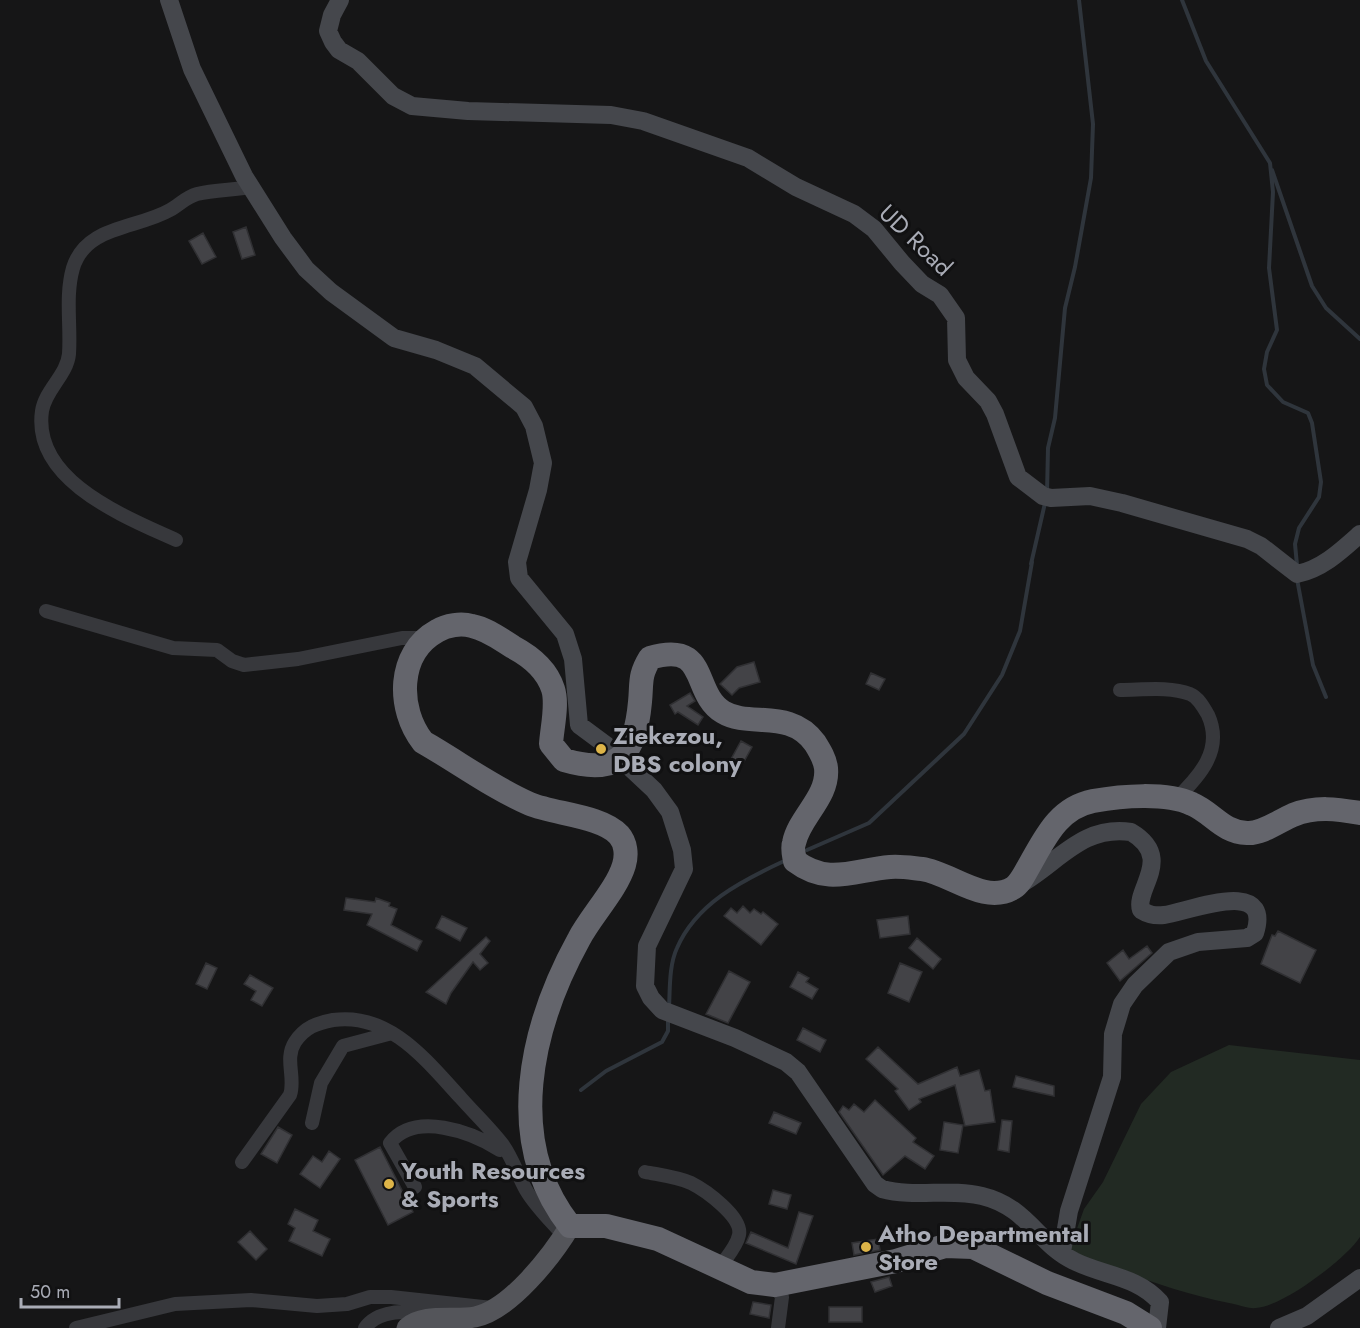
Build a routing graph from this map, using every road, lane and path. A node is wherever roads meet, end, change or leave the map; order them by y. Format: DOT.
graph roads {
  1 [pos="169,0"];
  2 [pos="340,0"];
  3 [pos="251,188"];
  4 [pos="1360,534"];
  5 [pos="176,540"];
  6 [pos="46,611"];
  7 [pos="425,638"];
  8 [pos="1120,690"];
  9 [pos="620,760"];
  10 [pos="1175,800"];
  11 [pos="1360,813"];
  12 [pos="1015,887"];
  13 [pos="392,1034"];
  14 [pos="312,1123"];
  15 [pos="510,1156"];
  16 [pos="242,1162"];
  17 [pos="645,1172"];
  18 [pos="415,1187"];
  19 [pos="567,1231"];
  20 [pos="1062,1252"];
  21 [pos="720,1267"];
  22 [pos="1360,1278"];
  23 [pos="775,1286"];
  24 [pos="497,1309"];
  25 [pos="476,1317"];
  26 [pos="76,1328"];
  27 [pos="364,1328"];
  28 [pos="407,1328"];
  29 [pos="778,1328"];
  30 [pos="1150,1328"];
  31 [pos="1157,1328"];
  32 [pos="1280,1328"];
  1 -- 3 [label="street"];
  2 -- 4 [label="street, UD Road"];
  3 -- 5 [label="street"];
  3 -- 9 [label="street"];
  6 -- 7 [label="street"];
  7 -- 9 [label="highway"];
  7 -- 19 [label="highway"];
  8 -- 10 [label="street"];
  9 -- 12 [label="highway"];
  9 -- 20 [label="street"];
  10 -- 11 [label="highway"];
  10 -- 12 [label="highway"];
  12 -- 20 [label="street"];
  13 -- 14 [label="street"];
  13 -- 15 [label="street"];
  13 -- 16 [label="street"];
  15 -- 18 [label="street"];
  15 -- 19 [label="street"];
  17 -- 21 [label="street"];
  19 -- 21 [label="highway"];
  19 -- 24 [label="main road"];
  20 -- 31 [label="street"];
  21 -- 23 [label="highway"];
  22 -- 32 [label="street"];
  23 -- 29 [label="street"];
  23 -- 30 [label="highway"];
  24 -- 25 [label="main road"];
  24 -- 26 [label="street"];
  25 -- 27 [label="street"];
  25 -- 28 [label="main road"];
}
